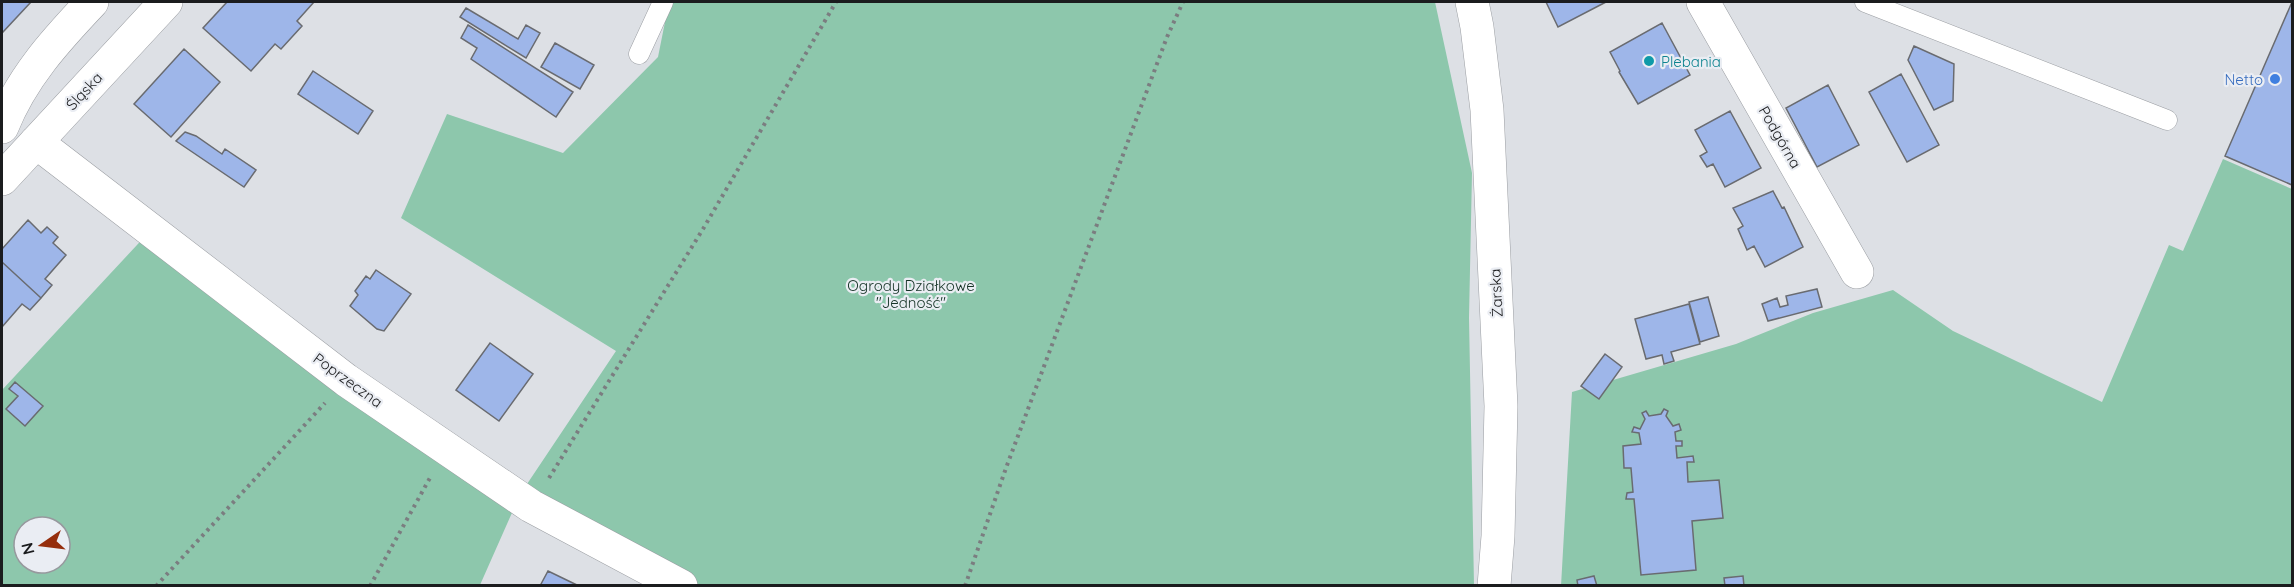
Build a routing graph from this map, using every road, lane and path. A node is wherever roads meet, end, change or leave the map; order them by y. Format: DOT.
graph roads {
  1 [pos="92,2"];
  2 [pos="166,2"];
  3 [pos="663,2"];
  4 [pos="836,2"];
  5 [pos="1183,2"];
  6 [pos="1472,2"];
  7 [pos="1703,2"];
  8 [pos="1865,2"];
  9 [pos="639,54"];
  10 [pos="28,77"];
  11 [pos="65,111"];
  12 [pos="2167,120"];
  13 [pos="2,127"];
  14 [pos="36,142"];
  15 [pos="2,179"];
  16 [pos="1857,272"];
  17 [pos="346,380"];
  18 [pos="446,448"];
  19 [pos="531,506"];
  20 [pos="156,585"];
  21 [pos="370,585"];
  22 [pos="681,585"];
  23 [pos="965,585"];
  24 [pos="1494,585"];
  1 -- 10 [label="street"];
  2 -- 11 [label="street, Śląska"];
  3 -- 9 [label="lane"];
  4 -- 19 [label="path"];
  5 -- 23 [label="path"];
  6 -- 24 [label="street, Żarska"];
  7 -- 16 [label="street, Podgórna"];
  8 -- 12 [label="lane"];
  10 -- 11 [label="street"];
  10 -- 13 [label="street"];
  11 -- 14 [label="street, Śląska"];
  14 -- 15 [label="street, Śląska"];
  14 -- 17 [label="street, Poprzeczna"];
  17 -- 18 [label="street, Poprzeczna"];
  17 -- 20 [label="path"];
  18 -- 19 [label="street, Poprzeczna"];
  18 -- 21 [label="path"];
  19 -- 22 [label="street, Poprzeczna"];
}
